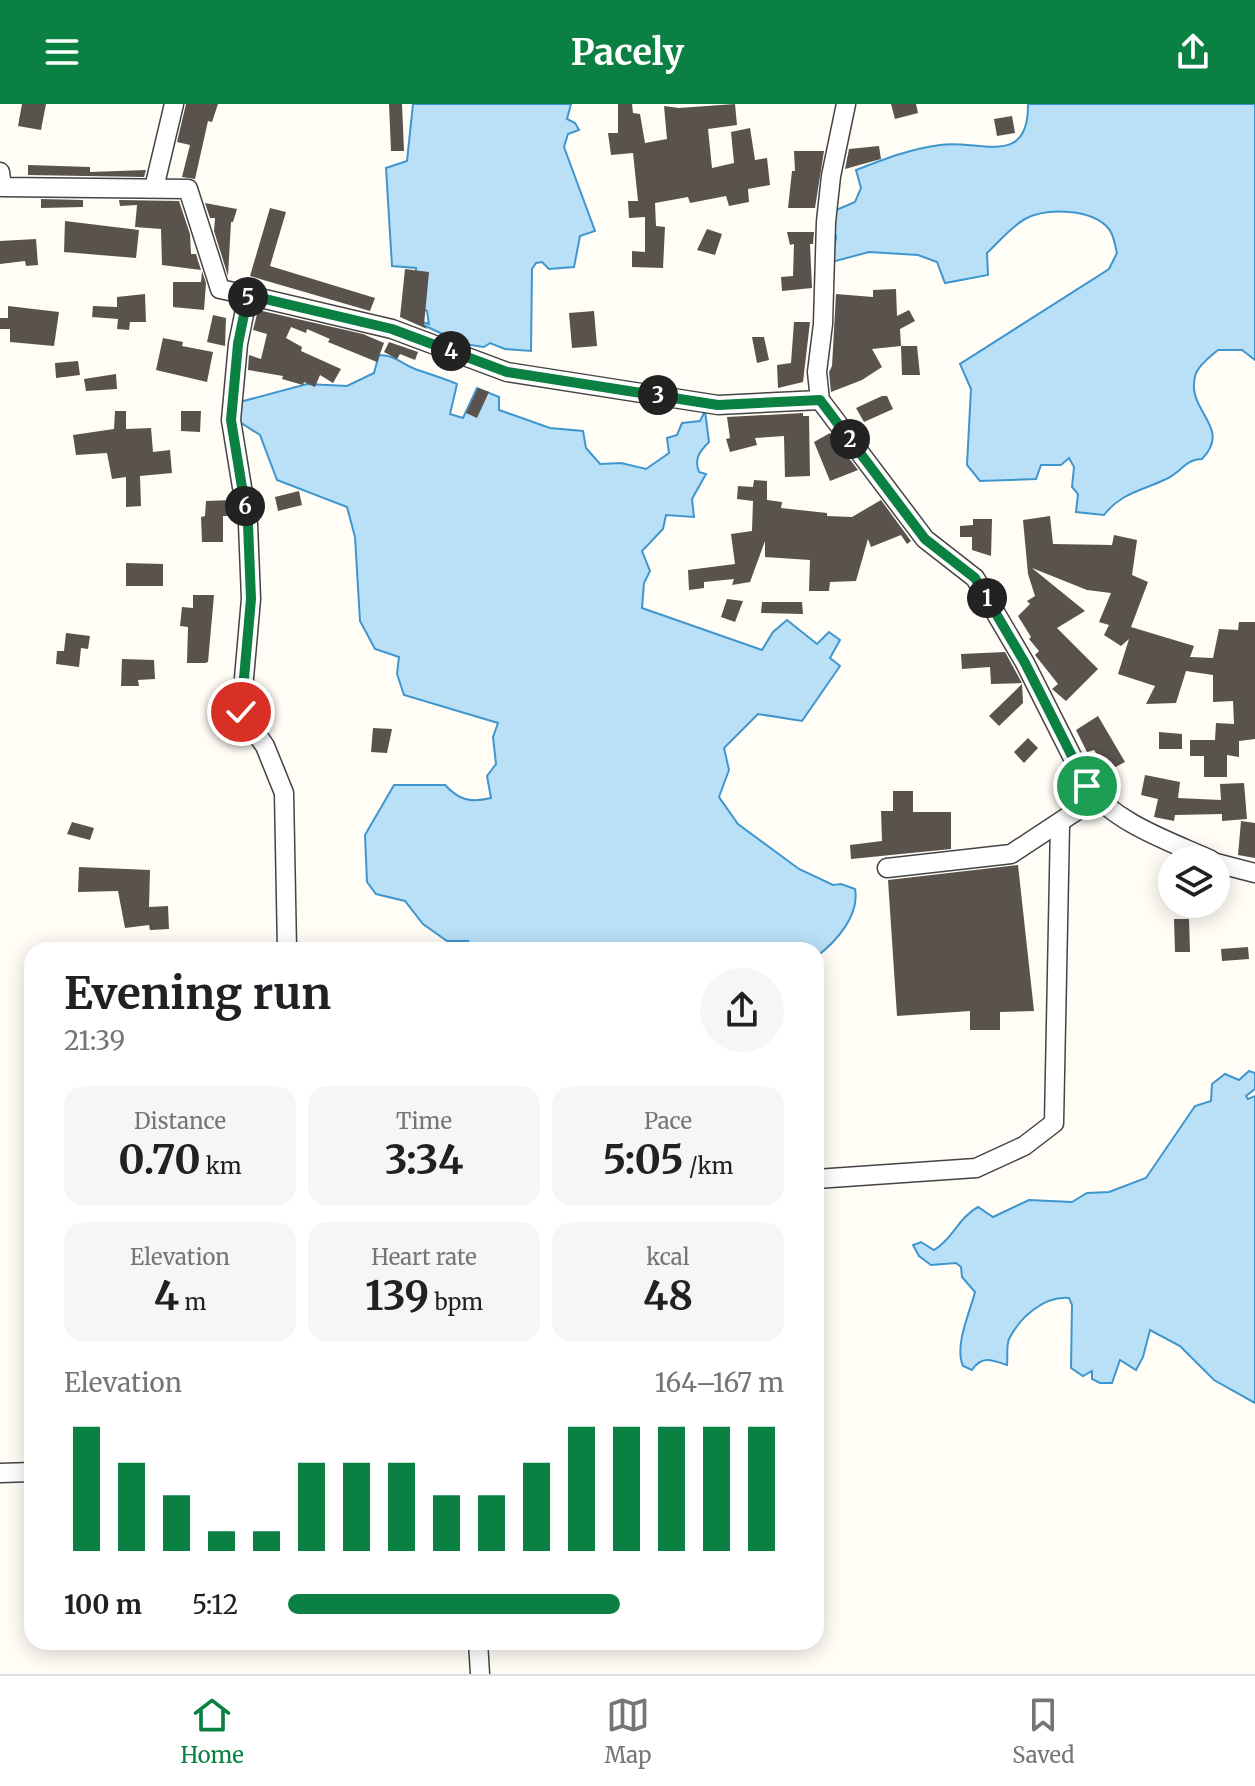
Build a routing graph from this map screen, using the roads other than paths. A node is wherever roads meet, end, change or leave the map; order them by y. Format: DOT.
graph roads {
  1 [pos="174,104"];
  2 [pos="846,104"];
  3 [pos="0,172"];
  4 [pos="154,188"];
  5 [pos="248,295"];
  6 [pos="820,400"];
  7 [pos="1096,798"];
  8 [pos="1060,825"];
  9 [pos="1183,846"];
  10 [pos="1230,866"];
  11 [pos="887,868"];
  12 [pos="1255,873"];
  13 [pos="287,942"];
  14 [pos="824,1178"];
  15 [pos="24,1472"];
  16 [pos="0,1473"];
  17 [pos="478,1650"];
  18 [pos="480,1674"];
  1 -- 4 [label="street"];
  2 -- 6 [label="street"];
  3 -- 4 [label="street"];
  4 -- 5 [label="street"];
  5 -- 6 [label="street"];
  5 -- 13 [label="street"];
  6 -- 7 [label="street"];
  7 -- 8 [label="street"];
  7 -- 9 [label="street"];
  8 -- 11 [label="street"];
  8 -- 14 [label="street"];
  10 -- 12 [label="street"];
  15 -- 16 [label="street"];
  17 -- 18 [label="street"];
}
